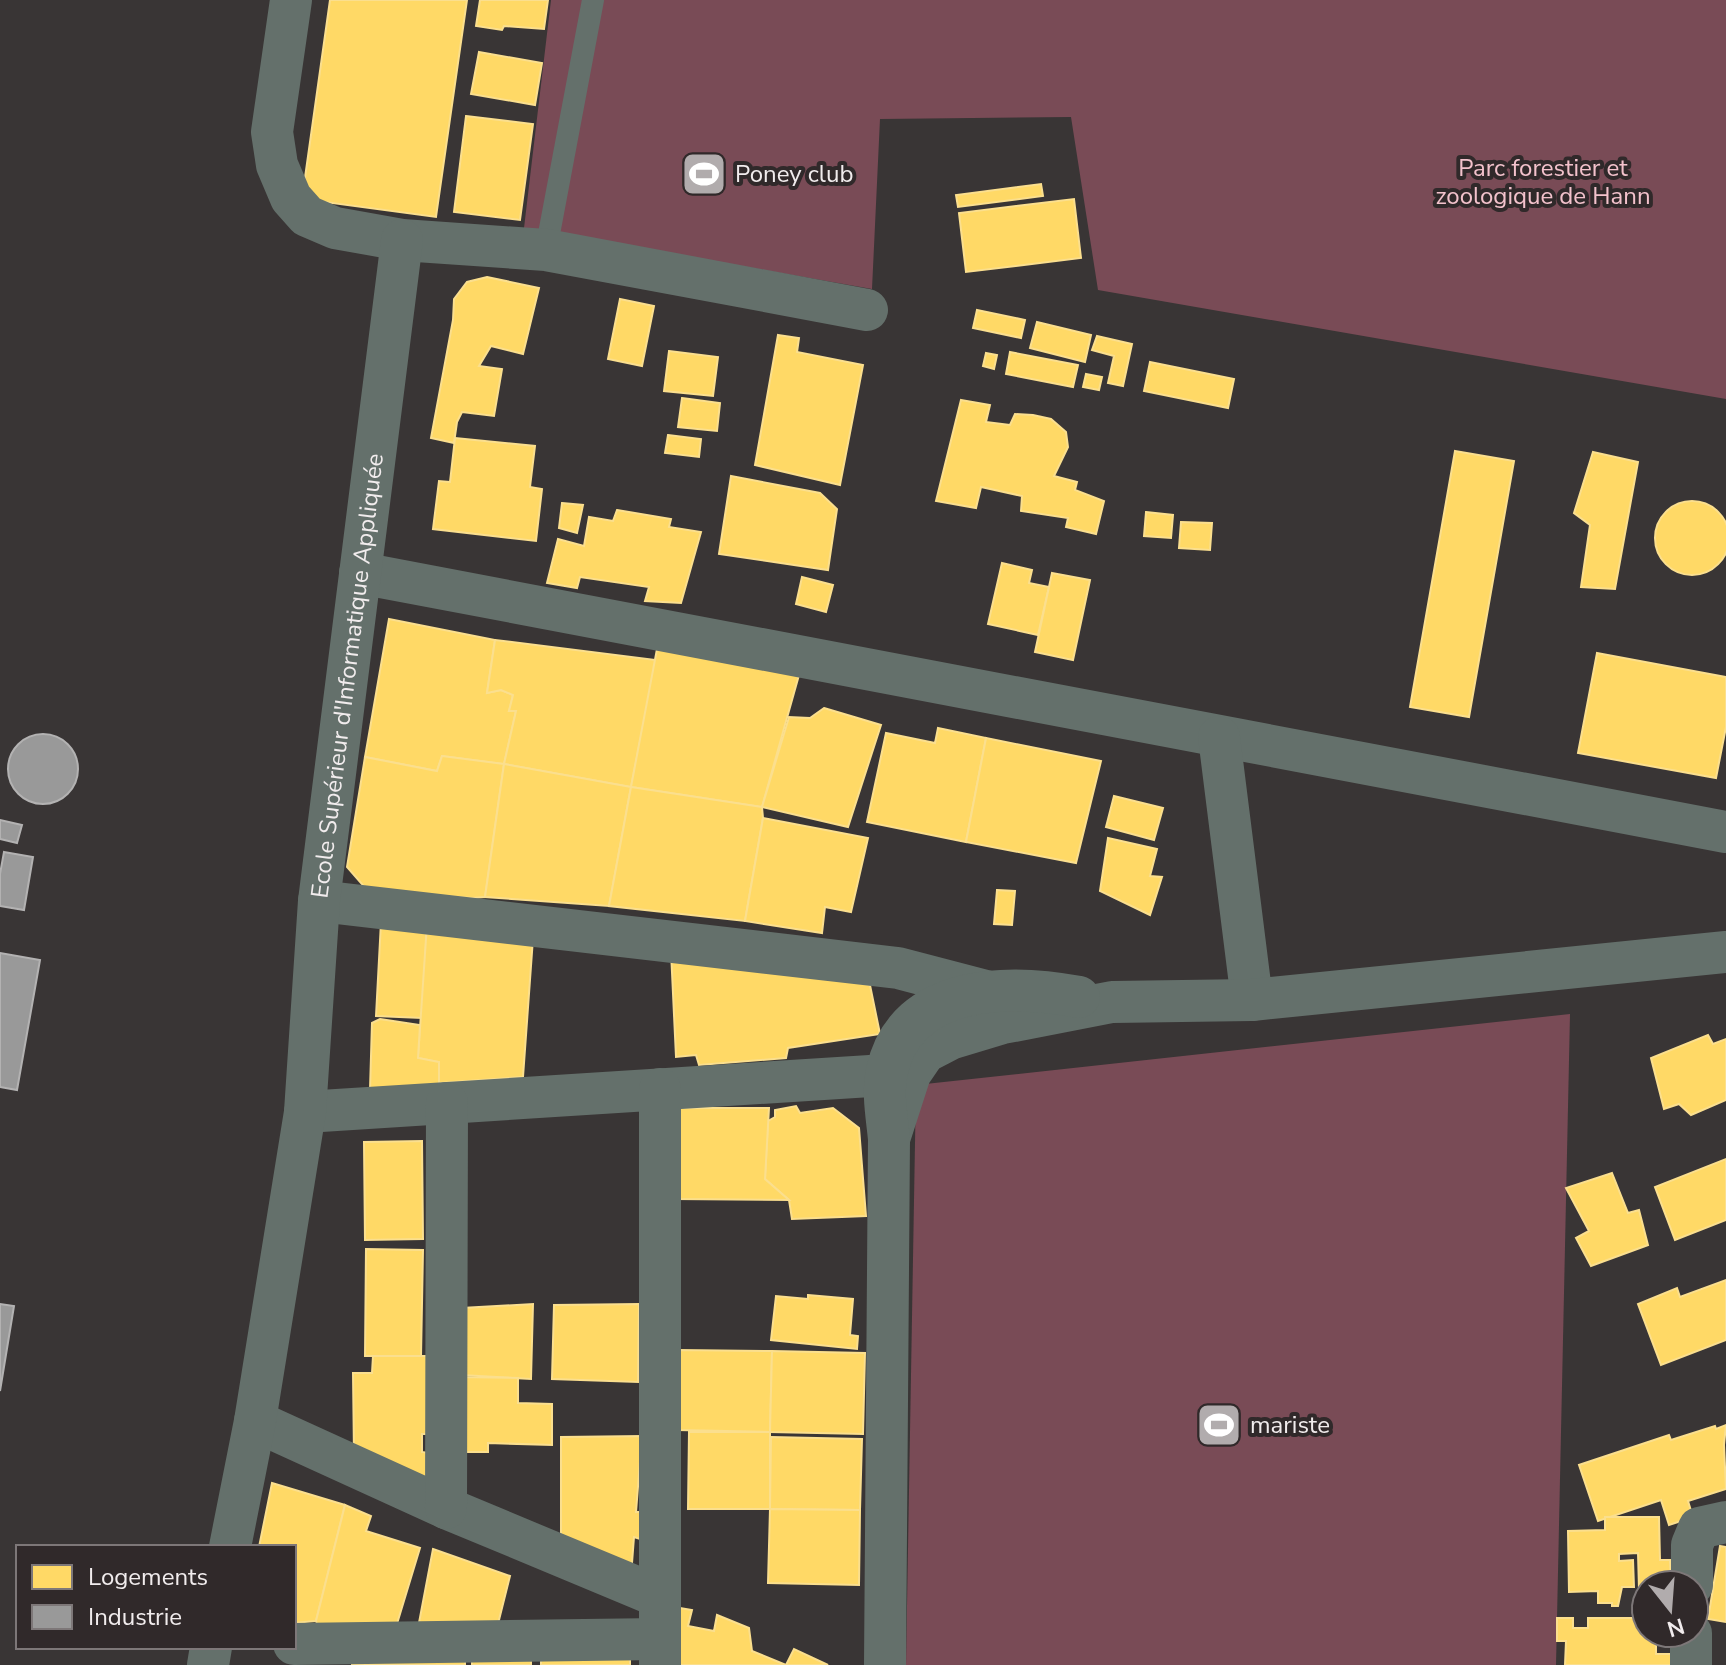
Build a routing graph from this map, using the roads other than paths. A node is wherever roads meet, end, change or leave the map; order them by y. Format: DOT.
graph roads {
  1 [pos="291,0"];
  2 [pos="593,0"];
  3 [pos="402,240"];
  4 [pos="546,250"];
  5 [pos="867,310"];
  6 [pos="360,573"];
  7 [pos="1219,737"];
  8 [pos="1726,832"];
  9 [pos="319,901"];
  10 [pos="1726,952"];
  11 [pos="986,991"];
  12 [pos="1252,1000"];
  13 [pos="1112,1002"];
  14 [pos="886,1075"];
  15 [pos="660,1089"];
  16 [pos="447,1103"];
  17 [pos="305,1112"];
  18 [pos="889,1139"];
  19 [pos="255,1421"];
  20 [pos="446,1508"];
  21 [pos="1722,1522"];
  22 [pos="230,1545"];
  23 [pos="1692,1569"];
  24 [pos="660,1597"];
  25 [pos="296,1644"];
  26 [pos="660,1652"];
  27 [pos="885,1665"];
  1 -- 3 [label="street"];
  2 -- 4 [label="lane"];
  3 -- 4 [label="street"];
  3 -- 6 [label="street, Ecole Supérieur d'Informatique Appliquée"];
  4 -- 5 [label="street"];
  6 -- 7 [label="street"];
  6 -- 9 [label="street, Ecole Supérieur d'Informatique Appliquée"];
  7 -- 8 [label="street"];
  7 -- 12 [label="street"];
  9 -- 11 [label="street"];
  9 -- 17 [label="street, Ecole Supérieur d'Informatique Appliquée"];
  10 -- 12 [label="street"];
  11 -- 13 [label="street"];
  11 -- 14 [label="street"];
  12 -- 13 [label="street"];
  13 -- 18 [label="street"];
  14 -- 15 [label="street"];
  14 -- 18 [label="street"];
  15 -- 16 [label="street"];
  15 -- 24 [label="street"];
  16 -- 17 [label="street"];
  16 -- 20 [label="street"];
  17 -- 19 [label="street, Ecole Supérieur d'Informatique Appliquée"];
  18 -- 27 [label="street"];
  19 -- 20 [label="street"];
  19 -- 22 [label="street, Ecole Supérieur d'Informatique Appliquée"];
  20 -- 24 [label="street"];
  21 -- 23 [label="street"];
  24 -- 26 [label="street"];
  25 -- 26 [label="street"];
}
